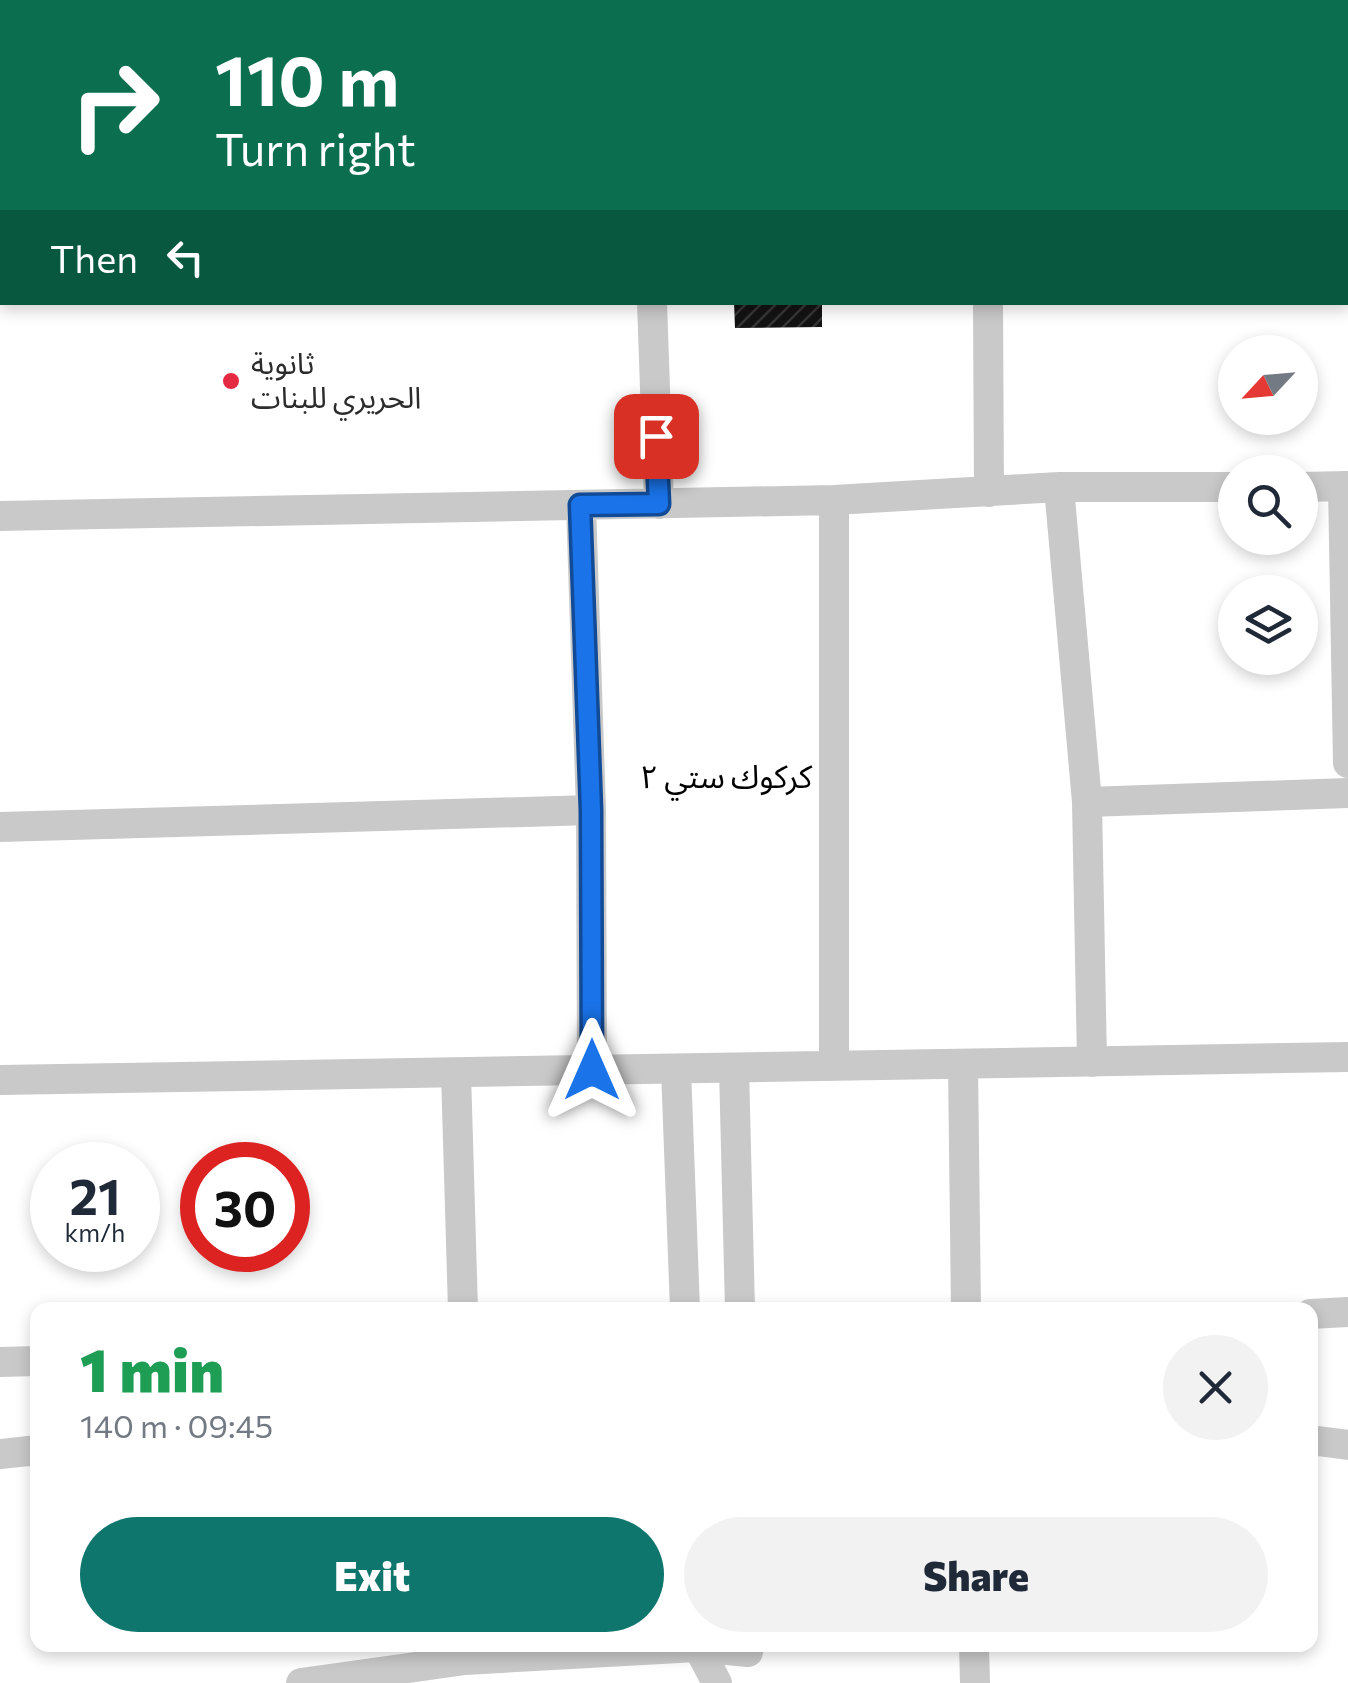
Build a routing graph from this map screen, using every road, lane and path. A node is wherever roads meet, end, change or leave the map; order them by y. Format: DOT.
graph roads {
  1 [pos="652,305"];
  2 [pos="988,305"];
  3 [pos="1318,486"];
  4 [pos="1345,486"];
  5 [pos="1218,487"];
  6 [pos="1060,488"];
  7 [pos="989,492"];
  8 [pos="834,500"];
  9 [pos="659,504"];
  10 [pos="580,505"];
  11 [pos="0,516"];
  12 [pos="1348,763"];
  13 [pos="1348,793"];
  14 [pos="1087,802"];
  15 [pos="591,810"];
  16 [pos="0,827"];
  17 [pos="1348,1057"];
  18 [pos="1092,1062"];
  19 [pos="963,1064"];
  20 [pos="834,1066"];
  21 [pos="676,1068"];
  22 [pos="734,1068"];
  23 [pos="592,1070"];
  24 [pos="456,1073"];
  25 [pos="0,1080"];
  26 [pos="462,1302"];
  27 [pos="684,1302"];
  28 [pos="740,1302"];
  29 [pos="966,1302"];
  30 [pos="1348,1312"];
  31 [pos="1318,1314"];
  32 [pos="30,1360"];
  33 [pos="0,1362"];
  34 [pos="1318,1441"];
  35 [pos="1348,1444"];
  36 [pos="30,1451"];
  37 [pos="0,1454"];
  38 [pos="498,1652"];
  39 [pos="700,1652"];
  40 [pos="748,1652"];
  41 [pos="974,1652"];
  42 [pos="465,1653"];
  43 [pos="300,1683"];
  44 [pos="716,1683"];
  45 [pos="743,1683"];
  46 [pos="975,1683"];
  1 -- 9 [label="street"];
  2 -- 7 [label="street"];
  3 -- 4 [label="street"];
  4 -- 12 [label="street"];
  5 -- 6 [label="street"];
  6 -- 7 [label="street"];
  6 -- 14 [label="street"];
  7 -- 8 [label="street"];
  8 -- 9 [label="street"];
  8 -- 20 [label="street"];
  9 -- 10 [label="street"];
  10 -- 11 [label="street"];
  10 -- 15 [label="street"];
  13 -- 14 [label="street"];
  14 -- 18 [label="street"];
  15 -- 16 [label="street"];
  15 -- 23 [label="street"];
  17 -- 18 [label="street"];
  18 -- 19 [label="street"];
  19 -- 20 [label="street"];
  19 -- 29 [label="street"];
  20 -- 22 [label="street"];
  21 -- 22 [label="street"];
  21 -- 23 [label="street"];
  21 -- 27 [label="street"];
  22 -- 28 [label="street"];
  23 -- 24 [label="street"];
  24 -- 25 [label="street"];
  24 -- 26 [label="street"];
  30 -- 31 [label="street"];
  32 -- 33 [label="street"];
  34 -- 35 [label="street"];
  36 -- 37 [label="street"];
  38 -- 42 [label="street"];
  39 -- 44 [label="street"];
  40 -- 45 [label="street"];
  41 -- 46 [label="street"];
  42 -- 43 [label="street"];
}
